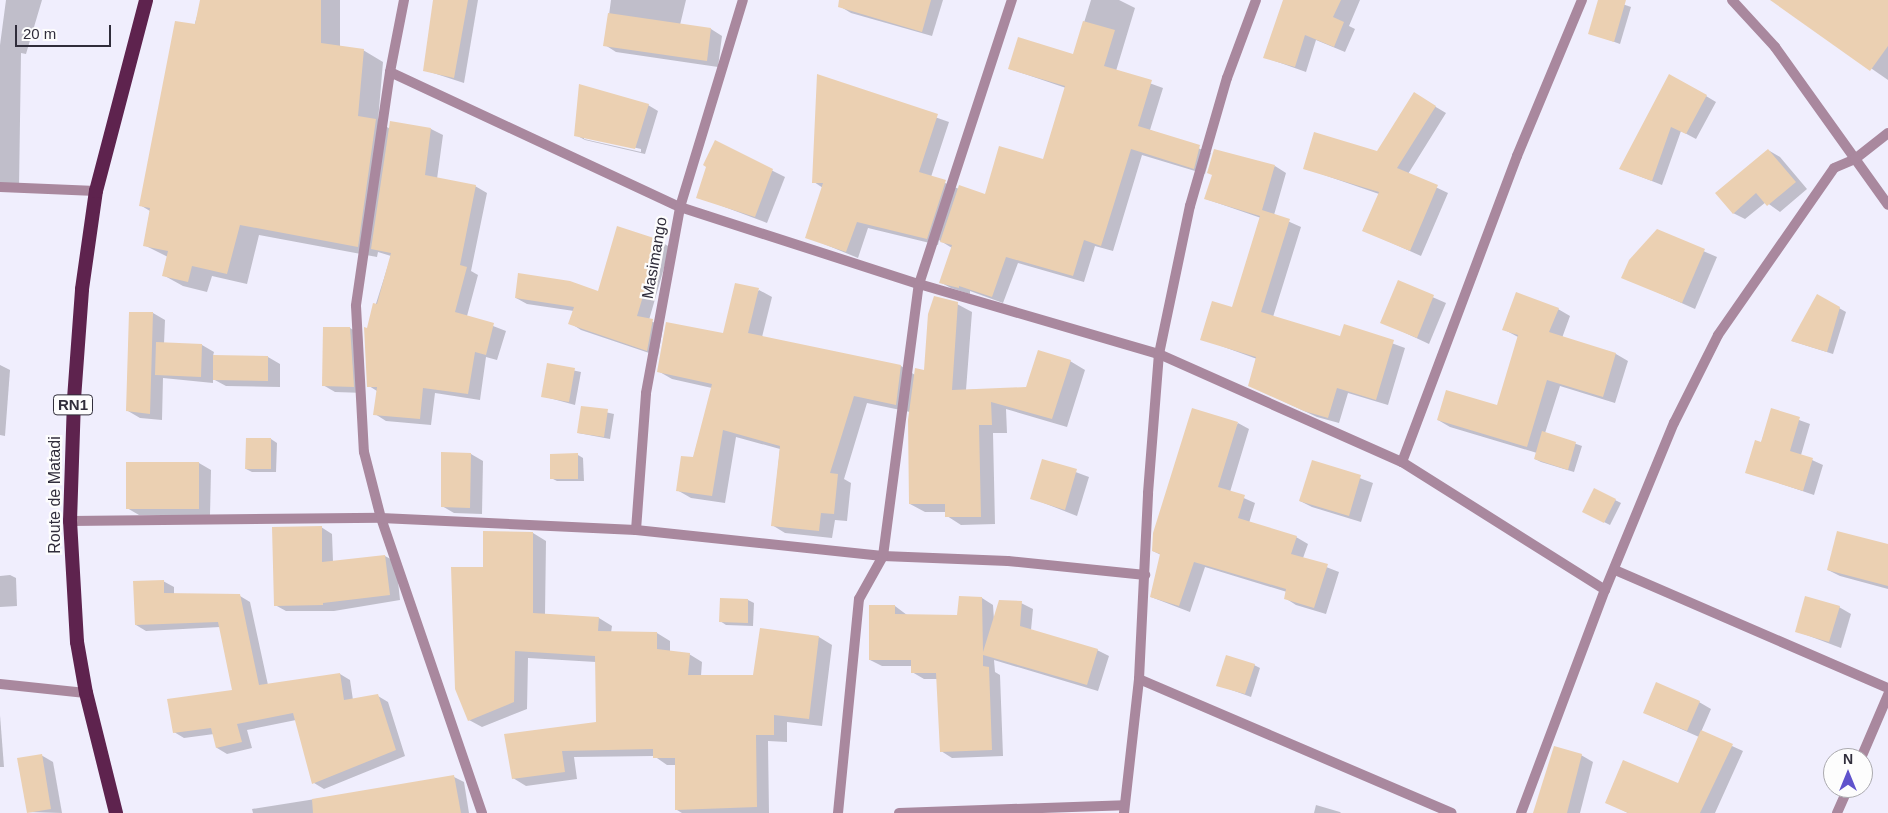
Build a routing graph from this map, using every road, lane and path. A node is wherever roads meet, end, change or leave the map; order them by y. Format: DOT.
graph roads {
  1 [pos="146,0"];
  2 [pos="404,0"];
  3 [pos="743,0"];
  4 [pos="1012,0"];
  5 [pos="1256,0"];
  6 [pos="1582,0"];
  7 [pos="1732,0"];
  8 [pos="390,72"];
  9 [pos="1888,133"];
  10 [pos="1855,159"];
  11 [pos="0,187"];
  12 [pos="96,191"];
  13 [pos="1888,205"];
  14 [pos="680,207"];
  15 [pos="919,284"];
  16 [pos="1160,354"];
  17 [pos="1402,462"];
  18 [pos="381,518"];
  19 [pos="70,521"];
  20 [pos="636,530"];
  21 [pos="883,556"];
  22 [pos="1615,570"];
  23 [pos="1145,575"];
  24 [pos="1605,590"];
  25 [pos="1139,679"];
  26 [pos="0,684"];
  27 [pos="1888,688"];
  28 [pos="86,693"];
  29 [pos="1888,695"];
  30 [pos="1865,748"];
  31 [pos="1844,798"];
  32 [pos="1124,809"];
  33 [pos="116,813"];
  34 [pos="482,813"];
  35 [pos="838,813"];
  36 [pos="899,813"];
  37 [pos="1452,813"];
  38 [pos="1521,813"];
  39 [pos="1837,813"];
  1 -- 12 [label="highway, Route de Matadi / RN1"];
  2 -- 8 [label="street"];
  3 -- 14 [label="street, Masimango"];
  4 -- 15 [label="street"];
  5 -- 16 [label="street"];
  6 -- 17 [label="street"];
  7 -- 10 [label="street"];
  8 -- 14 [label="street"];
  8 -- 18 [label="street"];
  9 -- 10 [label="street"];
  10 -- 13 [label="street"];
  10 -- 22 [label="street"];
  11 -- 12 [label="street"];
  12 -- 19 [label="highway, Route de Matadi / RN1"];
  14 -- 15 [label="street"];
  14 -- 20 [label="street, Masimango"];
  15 -- 16 [label="street"];
  15 -- 21 [label="street"];
  16 -- 17 [label="street"];
  16 -- 23 [label="street"];
  17 -- 24 [label="street"];
  18 -- 19 [label="street"];
  18 -- 20 [label="street"];
  18 -- 34 [label="street"];
  19 -- 28 [label="highway, Route de Matadi / RN1"];
  20 -- 21 [label="street"];
  21 -- 23 [label="street"];
  21 -- 35 [label="street"];
  22 -- 24 [label="street"];
  22 -- 27 [label="street"];
  23 -- 25 [label="street"];
  24 -- 38 [label="street"];
  25 -- 32 [label="street"];
  25 -- 37 [label="street"];
  26 -- 28 [label="street"];
  28 -- 33 [label="highway, Route de Matadi / RN1"];
  29 -- 30 [label="street"];
  31 -- 39 [label="street"];
  32 -- 36 [label="street"];
}
